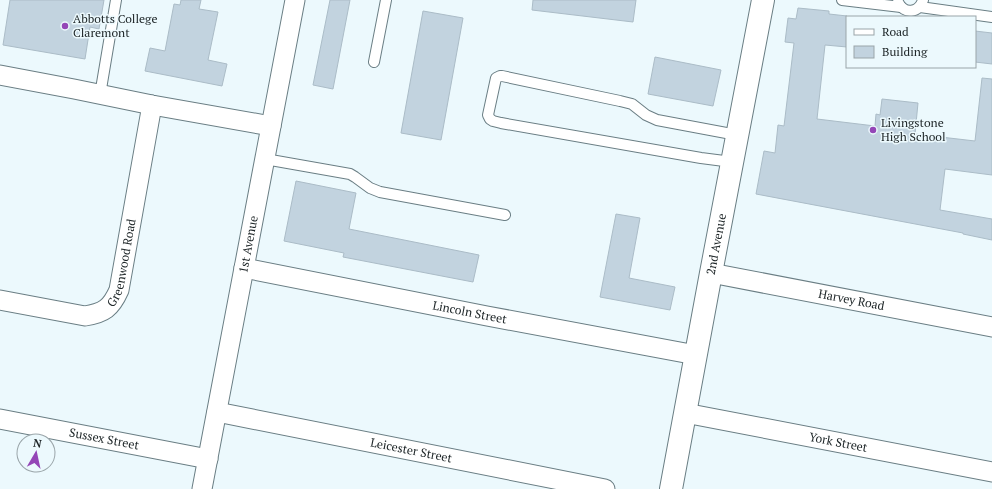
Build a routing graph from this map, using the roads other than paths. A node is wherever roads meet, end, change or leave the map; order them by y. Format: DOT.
graph roads {
  1 [pos="116,0"];
  2 [pos="295,0"];
  3 [pos="386,0"];
  4 [pos="763,0"];
  5 [pos="842,0"];
  6 [pos="899,3"];
  7 [pos="922,3"];
  8 [pos="992,17"];
  9 [pos="374,62"];
  10 [pos="0,75"];
  11 [pos="100,95"];
  12 [pos="152,106"];
  13 [pos="271,126"];
  14 [pos="737,135"];
  15 [pos="265,159"];
  16 [pos="732,162"];
  17 [pos="505,215"];
  18 [pos="244,268"];
  19 [pos="711,272"];
  20 [pos="0,300"];
  21 [pos="992,327"];
  22 [pos="696,355"];
  23 [pos="217,412"];
  24 [pos="685,413"];
  25 [pos="0,419"];
  26 [pos="208,459"];
  27 [pos="992,472"];
  28 [pos="202,489"];
  29 [pos="605,489"];
  30 [pos="671,489"];
  1 -- 11 [label="lane"];
  2 -- 13 [label="street, 1st Avenue"];
  3 -- 9 [label="lane"];
  4 -- 14 [label="street, 2nd Avenue"];
  5 -- 6 [label="lane"];
  6 -- 7 [label="lane"];
  7 -- 8 [label="lane"];
  10 -- 11 [label="street"];
  11 -- 12 [label="street"];
  12 -- 13 [label="street"];
  12 -- 20 [label="street, Greenwood Road"];
  13 -- 15 [label="street, 1st Avenue"];
  14 -- 16 [label="street, 2nd Avenue"];
  14 -- 16 [label="lane"];
  15 -- 17 [label="lane"];
  15 -- 18 [label="street, 1st Avenue"];
  16 -- 19 [label="street, 2nd Avenue"];
  18 -- 22 [label="street, Lincoln Street"];
  18 -- 23 [label="street, 1st Avenue"];
  19 -- 21 [label="street, Harvey Road"];
  19 -- 22 [label="street, 2nd Avenue"];
  22 -- 24 [label="street, 2nd Avenue"];
  23 -- 26 [label="street, 1st Avenue"];
  23 -- 29 [label="street, Leicester Street"];
  24 -- 27 [label="street, York Street"];
  24 -- 30 [label="street, 2nd Avenue"];
  25 -- 26 [label="street, Sussex Street"];
  26 -- 28 [label="street, 1st Avenue"];
}
